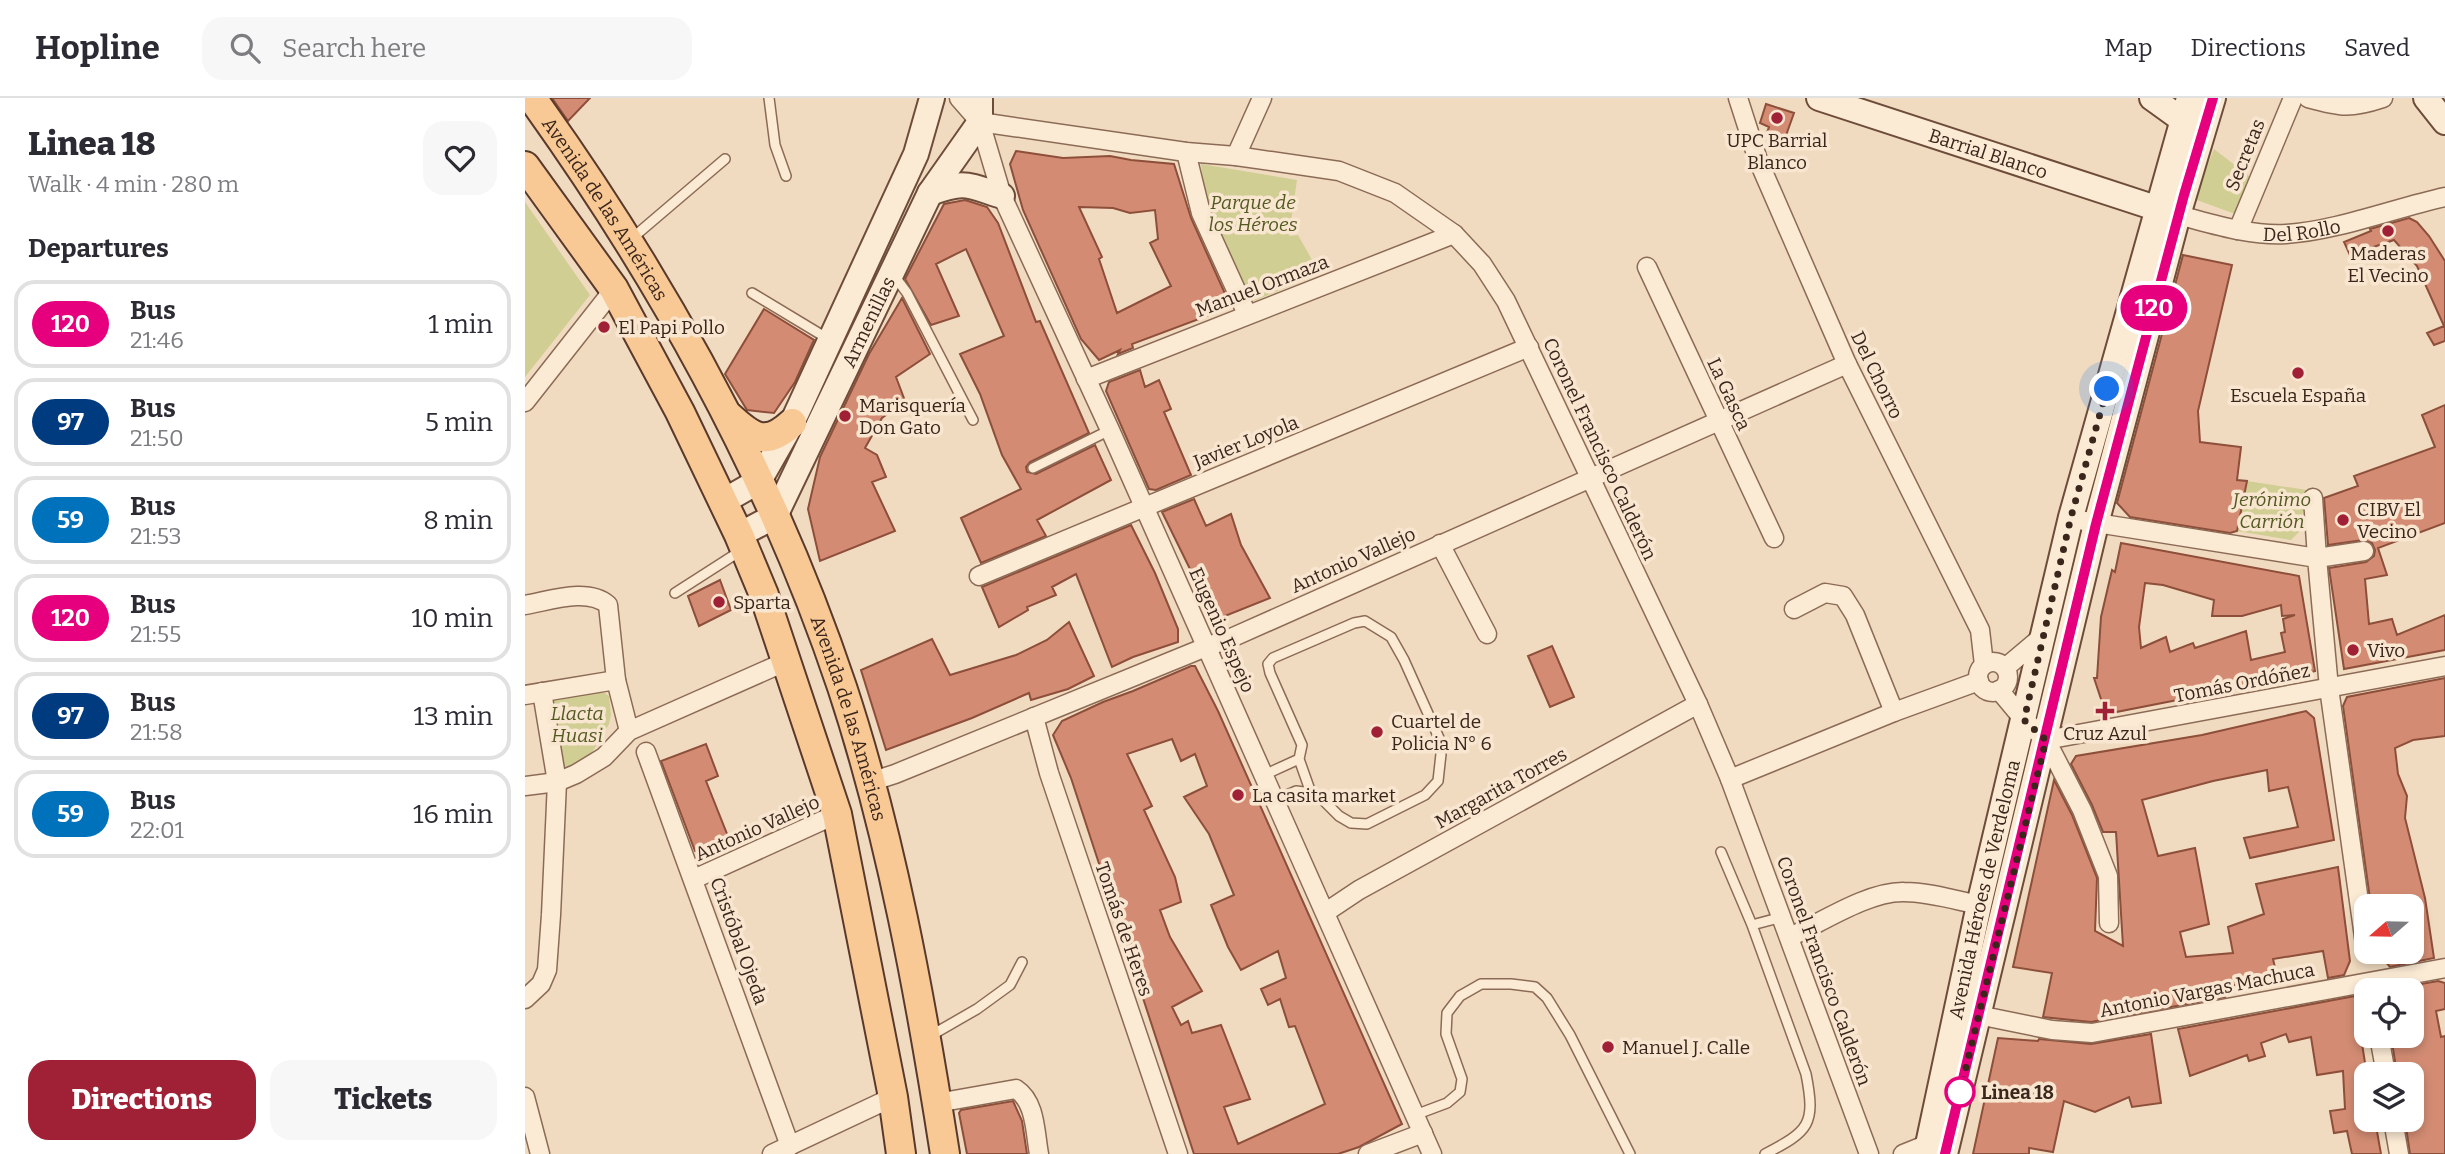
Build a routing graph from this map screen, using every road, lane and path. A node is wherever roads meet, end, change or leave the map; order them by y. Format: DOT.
graph roads {
  1 [pos="769,98"];
  2 [pos="932,98"];
  3 [pos="959,98"];
  4 [pos="1262,98"];
  5 [pos="1738,98"];
  6 [pos="1819,98"];
  7 [pos="2153,98"];
  8 [pos="2213,98"];
  9 [pos="2293,98"];
  10 [pos="2308,98"];
  11 [pos="2383,98"];
  12 [pos="2426,98"];
  13 [pos="537,100"];
  14 [pos="980,110"];
  15 [pos="2190,117"];
  16 [pos="2445,122"];
  17 [pos="1186,152"];
  18 [pos="1236,156"];
  19 [pos="725,159"];
  20 [pos="525,166"];
  21 [pos="786,176"];
  22 [pos="930,193"];
  23 [pos="1002,196"];
  24 [pos="2445,197"];
  25 [pos="2168,212"];
  26 [pos="2238,230"];
  27 [pos="1454,234"];
  28 [pos="629,241"];
  29 [pos="1647,268"];
  30 [pos="892,273"];
  31 [pos="614,289"];
  32 [pos="752,293"];
  33 [pos="1247,314"];
  34 [pos="831,341"];
  35 [pos="1529,347"];
  36 [pos="1847,364"];
  37 [pos="1086,379"];
  38 [pos="525,402"];
  39 [pos="729,416"];
  40 [pos="973,420"];
  41 [pos="1718,420"];
  42 [pos="792,423"];
  43 [pos="1110,430"];
  44 [pos="1033,468"];
  45 [pos="1590,478"];
  46 [pos="759,481"];
  47 [pos="2313,498"];
  48 [pos="724,502"];
  49 [pos="1144,506"];
  50 [pos="775,516"];
  51 [pos="2071,517"];
  52 [pos="2096,524"];
  53 [pos="1774,538"];
  54 [pos="742,542"];
  55 [pos="1440,544"];
  56 [pos="2364,551"];
  57 [pos="2317,558"];
  58 [pos="979,576"];
  59 [pos="675,593"];
  60 [pos="525,605"];
  61 [pos="1794,609"];
  62 [pos="1487,634"];
  63 [pos="2043,636"];
  64 [pos="1206,647"];
  65 [pos="787,661"];
  66 [pos="2445,666"];
  67 [pos="2005,667"];
  68 [pos="1982,673"];
  69 [pos="616,680"];
  70 [pos="2329,688"];
  71 [pos="1999,690"];
  72 [pos="533,693"];
  73 [pos="1698,704"];
  74 [pos="1894,712"];
  75 [pos="1034,718"];
  76 [pos="2024,720"];
  77 [pos="629,731"];
  78 [pos="2046,740"];
  79 [pos="646,752"];
  80 [pos="1299,759"];
  81 [pos="1264,775"];
  82 [pos="1730,779"];
  83 [pos="557,782"];
  84 [pos="870,782"];
  85 [pos="525,786"];
  86 [pos="1311,793"];
  87 [pos="1276,800"];
  88 [pos="837,814"];
  89 [pos="1721,852"];
  90 [pos="694,879"];
  91 [pos="2358,894"];
  92 [pos="1979,905"];
  93 [pos="1326,912"];
  94 [pos="1782,917"];
  95 [pos="2109,923"];
  96 [pos="1752,925"];
  97 [pos="1790,937"];
  98 [pos="1022,962"];
  99 [pos="2445,968"];
  100 [pos="2404,978"];
  101 [pos="2354,989"];
  102 [pos="525,999"];
  103 [pos="1977,1015"];
  104 [pos="925,1039"];
  105 [pos="525,1097"];
  106 [pos="893,1097"];
  107 [pos="937,1103"];
  108 [pos="1415,1115"];
  109 [pos="2395,1132"];
  110 [pos="1423,1133"];
  111 [pos="790,1146"];
  112 [pos="1871,1151"];
  113 [pos="1933,1151"];
  114 [pos="540,1154"];
  115 [pos="772,1154"];
  116 [pos="901,1154"];
  117 [pos="945,1154"];
  118 [pos="1039,1154"];
  119 [pos="1178,1154"];
  120 [pos="1368,1154"];
  121 [pos="1432,1154"];
  122 [pos="1630,1154"];
  123 [pos="1765,1154"];
  124 [pos="1903,1154"];
  125 [pos="2399,1154"];
  1 -- 21 [label="lane"];
  2 -- 34 [label="main road, Armenillas"];
  3 -- 14 [label="street"];
  4 -- 18 [label="street"];
  5 -- 36 [label="street, Del Chorro"];
  6 -- 25 [label="main road, Barrial Blanco"];
  7 -- 15 [label="main road"];
  8 -- 15 [label="main road, Avenida Héroes de Verdeloma"];
  9 -- 26 [label="street, Secretas"];
  10 -- 11 [label="street"];
  12 -- 16 [label="main road"];
  13 -- 28 [label="main road, Avenida de las Américas"];
  14 -- 17 [label="street, Coronel Francisco Calderón"];
  14 -- 22 [label="main road, Armenillas"];
  14 -- 23 [label="street, Eugenio Espejo"];
  15 -- 25 [label="main road, Avenida Héroes de Verdeloma"];
  17 -- 18 [label="street, Coronel Francisco Calderón"];
  17 -- 33 [label="street"];
  18 -- 27 [label="street, Coronel Francisco Calderón"];
  19 -- 28 [label="lane"];
  20 -- 31 [label="main road, Avenida de las Américas"];
  22 -- 23 [label="main road"];
  22 -- 30 [label="main road, Armenillas"];
  23 -- 37 [label="street, Eugenio Espejo"];
  24 -- 26 [label="street, Del Rollo"];
  25 -- 26 [label="street, Del Rollo"];
  25 -- 51 [label="main road, Avenida Héroes de Verdeloma"];
  25 -- 52 [label="main road, Avenida Héroes de Verdeloma"];
  27 -- 33 [label="street, Manuel Ormaza"];
  27 -- 35 [label="street, Coronel Francisco Calderón"];
  28 -- 39 [label="main road, Avenida de las Américas"];
  29 -- 41 [label="street, La Gasca"];
  30 -- 40 [label="lane"];
  30 -- 50 [label="main road, Armenillas"];
  31 -- 38 [label="street"];
  31 -- 48 [label="main road, Avenida de las Américas"];
  32 -- 34 [label="lane"];
  33 -- 37 [label="street, Manuel Ormaza"];
  34 -- 42 [label="main road, Armenillas"];
  35 -- 45 [label="street, Coronel Francisco Calderón"];
  35 -- 49 [label="street, Javier Loyola"];
  36 -- 41 [label="street, Antonio Vallejo"];
  36 -- 68 [label="street, Del Chorro"];
  37 -- 43 [label="street, Eugenio Espejo"];
  39 -- 42 [label="main road"];
  39 -- 46 [label="main road, Avenida de las Américas"];
  41 -- 45 [label="street, Antonio Vallejo"];
  41 -- 53 [label="street, La Gasca"];
  42 -- 46 [label="main road, Armenillas"];
  43 -- 44 [label="lane"];
  43 -- 49 [label="street, Eugenio Espejo"];
  45 -- 55 [label="street, Antonio Vallejo"];
  45 -- 73 [label="street, Coronel Francisco Calderón"];
  46 -- 48 [label="main road, Armenillas"];
  46 -- 50 [label="main road, Avenida de las Américas"];
  47 -- 57 [label="street"];
  48 -- 54 [label="main road, Avenida de las Américas"];
  49 -- 58 [label="street, Javier Loyola"];
  49 -- 64 [label="street, Eugenio Espejo"];
  50 -- 54 [label="main road"];
  50 -- 84 [label="main road, Avenida de las Américas"];
  51 -- 52 [label="street"];
  51 -- 63 [label="main road, Avenida Héroes de Verdeloma"];
  52 -- 57 [label="street"];
  52 -- 78 [label="main road, Avenida Héroes de Verdeloma"];
  54 -- 59 [label="lane"];
  54 -- 65 [label="main road, Avenida de las Américas"];
  55 -- 62 [label="street"];
  55 -- 64 [label="street, Antonio Vallejo"];
  56 -- 57 [label="street"];
  57 -- 70 [label="street"];
  60 -- 69 [label="street"];
  61 -- 74 [label="street"];
  63 -- 67 [label="street"];
  63 -- 76 [label="main road, Avenida Héroes de Verdeloma"];
  64 -- 75 [label="street, Antonio Vallejo"];
  64 -- 81 [label="street, Eugenio Espejo"];
  65 -- 77 [label="street"];
  65 -- 88 [label="main road, Avenida de las Américas"];
  66 -- 70 [label="street, Tomás Ordóñez"];
  67 -- 68 [label="street"];
  67 -- 71 [label="street"];
  68 -- 71 [label="street"];
  68 -- 74 [label="street"];
  69 -- 72 [label="street"];
  69 -- 77 [label="street"];
  70 -- 78 [label="street, Tomás Ordóñez"];
  70 -- 91 [label="street"];
  71 -- 76 [label="street"];
  72 -- 83 [label="street"];
  73 -- 82 [label="street, Coronel Francisco Calderón"];
  73 -- 93 [label="street, Margarita Torres"];
  74 -- 82 [label="street"];
  75 -- 84 [label="street, Antonio Vallejo"];
  75 -- 119 [label="street, Tomás de Heres"];
  76 -- 78 [label="street"];
  76 -- 92 [label="main road, Avenida Héroes de Verdeloma"];
  77 -- 83 [label="street"];
  78 -- 95 [label="street"];
  78 -- 103 [label="main road, Avenida Héroes de Verdeloma"];
  79 -- 90 [label="street, Cristóbal Ojeda"];
  80 -- 81 [label="lane"];
  80 -- 86 [label="lane"];
  80 -- 86 [label="lane"];
  81 -- 87 [label="street, Eugenio Espejo"];
  82 -- 94 [label="street, Coronel Francisco Calderón"];
  83 -- 85 [label="street"];
  83 -- 102 [label="street"];
  84 -- 104 [label="main road, Avenida de las Américas"];
  86 -- 87 [label="lane"];
  87 -- 93 [label="street, Eugenio Espejo"];
  88 -- 90 [label="street, Antonio Vallejo"];
  88 -- 106 [label="main road, Avenida de las Américas"];
  89 -- 96 [label="lane"];
  90 -- 111 [label="street, Cristóbal Ojeda"];
  92 -- 97 [label="street"];
  92 -- 113 [label="main road, Avenida Héroes de Verdeloma"];
  93 -- 108 [label="street, Eugenio Espejo"];
  94 -- 96 [label="lane"];
  94 -- 97 [label="street, Coronel Francisco Calderón"];
  96 -- 123 [label="lane"];
  97 -- 112 [label="street, Coronel Francisco Calderón"];
  98 -- 104 [label="lane"];
  99 -- 100 [label="street, Antonio Vargas Machuca"];
  101 -- 103 [label="street, Antonio Vargas Machuca"];
  103 -- 113 [label="main road, Avenida Héroes de Verdeloma"];
  104 -- 107 [label="main road, Avenida de las Américas"];
  105 -- 114 [label="street"];
  106 -- 111 [label="street"];
  106 -- 116 [label="main road, Avenida de las Américas"];
  107 -- 117 [label="main road, Avenida de las Américas"];
  107 -- 118 [label="street"];
  108 -- 110 [label="street, Eugenio Espejo"];
  108 -- 122 [label="lane"];
  109 -- 125 [label="street"];
  110 -- 120 [label="street"];
  110 -- 121 [label="street, Eugenio Espejo"];
  111 -- 115 [label="street"];
  113 -- 124 [label="street"];
}
